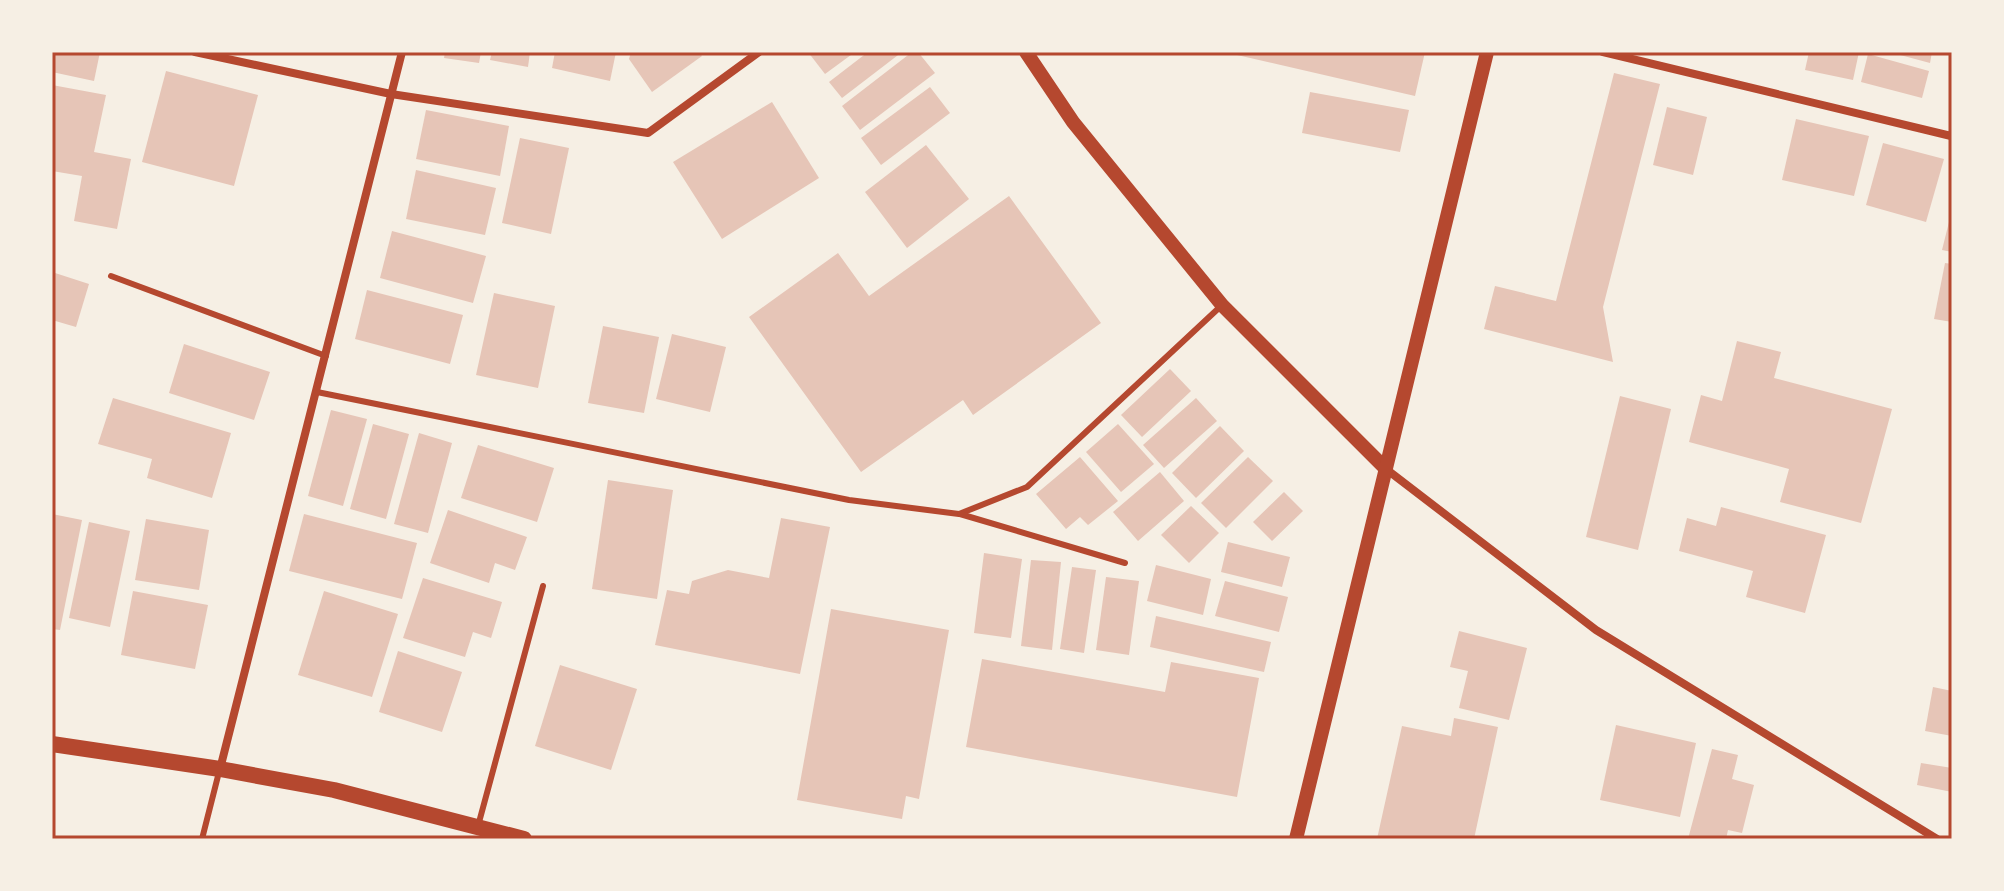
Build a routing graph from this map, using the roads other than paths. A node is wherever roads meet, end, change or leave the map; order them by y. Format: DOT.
graph roads {
  1 [pos="195,52"];
  2 [pos="402,52"];
  3 [pos="759,52"];
  4 [pos="1026,52"];
  5 [pos="1487,52"];
  6 [pos="1603,52"];
  7 [pos="391,94"];
  8 [pos="1952,133"];
  9 [pos="111,276"];
  10 [pos="1222,305"];
  11 [pos="326,356"];
  12 [pos="317,392"];
  13 [pos="1386,469"];
  14 [pos="959,514"];
  15 [pos="1125,563"];
  16 [pos="543,586"];
  17 [pos="52,744"];
  18 [pos="220,769"];
  19 [pos="478,827"];
  20 [pos="202,839"];
  21 [pos="524,839"];
  22 [pos="1296,839"];
  23 [pos="1937,839"];
  1 -- 7 [label="street"];
  2 -- 7 [label="street"];
  3 -- 7 [label="street"];
  4 -- 10 [label="street"];
  5 -- 13 [label="street"];
  6 -- 8 [label="street"];
  7 -- 11 [label="street"];
  9 -- 11 [label="lane"];
  10 -- 13 [label="street"];
  10 -- 14 [label="lane"];
  11 -- 12 [label="street"];
  12 -- 14 [label="lane"];
  12 -- 18 [label="street"];
  13 -- 22 [label="street"];
  13 -- 23 [label="street"];
  14 -- 15 [label="lane"];
  16 -- 19 [label="lane"];
  17 -- 18 [label="main road"];
  18 -- 19 [label="main road"];
  18 -- 20 [label="lane"];
  19 -- 21 [label="main road"];
}
